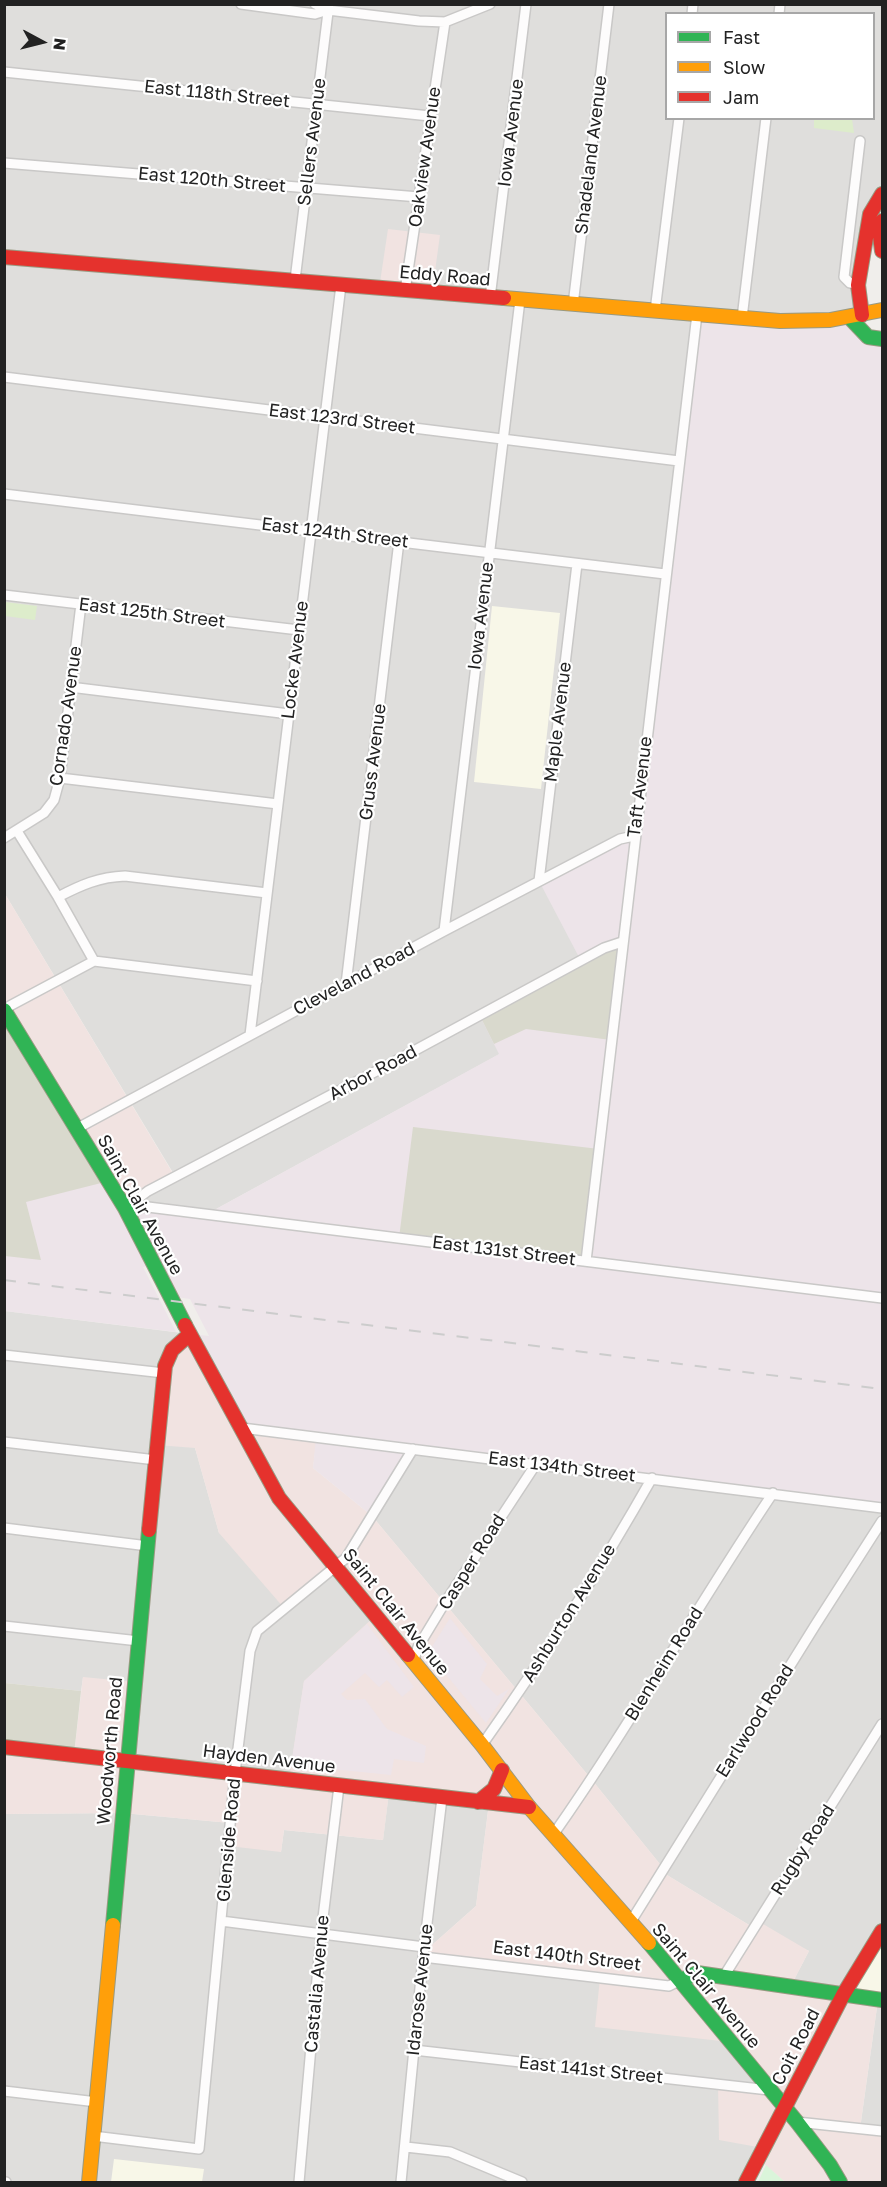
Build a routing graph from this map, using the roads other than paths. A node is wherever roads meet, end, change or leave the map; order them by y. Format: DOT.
graph roads {
  1 [pos="241,4"];
  2 [pos="315,4"];
  3 [pos="490,4"];
  4 [pos="526,4"];
  5 [pos="609,4"];
  6 [pos="329,7"];
  7 [pos="445,22"];
  8 [pos="4,72"];
  9 [pos="317,104"];
  10 [pos="430,116"];
  11 [pos="679,120"];
  12 [pos="766,120"];
  13 [pos="860,141"];
  14 [pos="4,163"];
  15 [pos="306,187"];
  16 [pos="882,194"];
  17 [pos="419,197"];
  18 [pos="882,221"];
  19 [pos="882,251"];
  20 [pos="4,257"];
  21 [pos="295,280"];
  22 [pos="341,285"];
  23 [pos="858,285"];
  24 [pos="405,291"];
  25 [pos="490,298"];
  26 [pos="520,300"];
  27 [pos="573,305"];
  28 [pos="882,310"];
  29 [pos="655,311"];
  30 [pos="697,314"];
  31 [pos="855,316"];
  32 [pos="742,318"];
  33 [pos="882,339"];
  34 [pos="4,377"];
  35 [pos="325,417"];
  36 [pos="502,439"];
  37 [pos="679,461"];
  38 [pos="4,494"];
  39 [pos="310,530"];
  40 [pos="399,541"];
  41 [pos="489,552"];
  42 [pos="577,564"];
  43 [pos="665,574"];
  44 [pos="4,595"];
  45 [pos="81,604"];
  46 [pos="299,630"];
  47 [pos="70,687"];
  48 [pos="289,714"];
  49 [pos="60,778"];
  50 [pos="278,804"];
  51 [pos="16,831"];
  52 [pos="634,836"];
  53 [pos="4,838"];
  54 [pos="539,881"];
  55 [pos="267,893"];
  56 [pos="58,897"];
  57 [pos="444,931"];
  58 [pos="622,942"];
  59 [pos="94,961"];
  60 [pos="257,981"];
  61 [pos="346,984"];
  62 [pos="4,1010"];
  63 [pos="250,1035"];
  64 [pos="76,1129"];
  65 [pos="125,1208"];
  66 [pos="586,1261"];
  67 [pos="882,1298"];
  68 [pos="190,1334"];
  69 [pos="4,1355"];
  70 [pos="164,1373"];
  71 [pos="242,1428"];
  72 [pos="4,1442"];
  73 [pos="413,1449"];
  74 [pos="156,1460"];
  75 [pos="536,1464"];
  76 [pos="652,1478"];
  77 [pos="773,1493"];
  78 [pos="882,1508"];
  79 [pos="882,1521"];
  80 [pos="4,1528"];
  81 [pos="148,1546"];
  82 [pos="336,1567"];
  83 [pos="4,1626"];
  84 [pos="139,1641"];
  85 [pos="413,1663"];
  86 [pos="882,1724"];
  87 [pos="482,1745"];
  88 [pos="4,1747"];
  89 [pos="127,1761"];
  90 [pos="502,1770"];
  91 [pos="235,1773"];
  92 [pos="339,1786"];
  93 [pos="442,1798"];
  94 [pos="478,1802"];
  95 [pos="529,1807"];
  96 [pos="553,1835"];
  97 [pos="221,1921"];
  98 [pos="630,1923"];
  99 [pos="882,1931"];
  100 [pos="321,1934"];
  101 [pos="424,1947"];
  102 [pos="423,1957"];
  103 [pos="724,1976"];
  104 [pos="681,1980"];
  105 [pos="843,1995"];
  106 [pos="882,2000"];
  107 [pos="414,2050"];
  108 [pos="769,2090"];
  109 [pos="4,2091"];
  110 [pos="97,2102"];
  111 [pos="784,2108"];
  112 [pos="797,2122"];
  113 [pos="882,2131"];
  114 [pos="93,2136"];
  115 [pos="406,2147"];
  116 [pos="89,2182"];
  117 [pos="299,2182"];
  118 [pos="401,2182"];
  119 [pos="522,2182"];
  120 [pos="746,2182"];
  121 [pos="840,2182"];
  1 -- 6 [label="street"];
  2 -- 6 [label="street"];
  3 -- 7 [label="street"];
  4 -- 25 [label="street, Iowa Avenue"];
  5 -- 27 [label="street, Shadeland Avenue"];
  6 -- 7 [label="street"];
  6 -- 9 [label="street, Sellers Avenue"];
  7 -- 10 [label="street, Oakview Avenue"];
  8 -- 9 [label="street, East 118th Street"];
  9 -- 10 [label="street, East 118th Street"];
  9 -- 15 [label="street, Sellers Avenue"];
  10 -- 17 [label="street, Oakview Avenue"];
  11 -- 29 [label="street"];
  12 -- 32 [label="street"];
  13 -- 23 [label="street"];
  14 -- 15 [label="street, East 120th Street"];
  15 -- 17 [label="street, East 120th Street"];
  15 -- 21 [label="street, Sellers Avenue"];
  16 -- 23 [label="street"];
  17 -- 24 [label="street, Oakview Avenue"];
  18 -- 19 [label="street"];
  20 -- 21 [label="street, Eddy Road"];
  21 -- 22 [label="street, Eddy Road"];
  22 -- 24 [label="street, Eddy Road"];
  22 -- 35 [label="street, Locke Avenue"];
  23 -- 31 [label="street"];
  24 -- 25 [label="street, Eddy Road"];
  25 -- 26 [label="street, Eddy Road"];
  26 -- 27 [label="street, Eddy Road"];
  26 -- 36 [label="street, Iowa Avenue"];
  27 -- 29 [label="street, Eddy Road"];
  28 -- 31 [label="street, Eddy Road"];
  29 -- 30 [label="street, Eddy Road"];
  30 -- 32 [label="street, Eddy Road"];
  30 -- 37 [label="street, Taft Avenue"];
  31 -- 32 [label="street, Eddy Road"];
  31 -- 33 [label="street"];
  34 -- 35 [label="street, East 123rd Street"];
  35 -- 36 [label="street, East 123rd Street"];
  35 -- 39 [label="street, Locke Avenue"];
  36 -- 37 [label="street, East 123rd Street"];
  36 -- 41 [label="street, Iowa Avenue"];
  37 -- 43 [label="street, Taft Avenue"];
  38 -- 39 [label="street, East 124th Street"];
  39 -- 40 [label="street, East 124th Street"];
  39 -- 46 [label="street, Locke Avenue"];
  40 -- 41 [label="street, East 124th Street"];
  40 -- 61 [label="street, Gruss Avenue"];
  41 -- 42 [label="street, East 124th Street"];
  41 -- 57 [label="street, Iowa Avenue"];
  42 -- 43 [label="street, East 124th Street"];
  42 -- 54 [label="street, Maple Avenue"];
  43 -- 52 [label="street, Taft Avenue"];
  44 -- 45 [label="street, East 125th Street"];
  45 -- 46 [label="street, East 125th Street"];
  45 -- 47 [label="street, Cornado Avenue"];
  46 -- 48 [label="street, Locke Avenue"];
  47 -- 48 [label="street"];
  47 -- 49 [label="street, Cornado Avenue"];
  48 -- 50 [label="street, Locke Avenue"];
  49 -- 50 [label="street"];
  49 -- 51 [label="street, Cornado Avenue"];
  50 -- 55 [label="street, Locke Avenue"];
  51 -- 53 [label="street, Cornado Avenue"];
  51 -- 56 [label="street"];
  52 -- 54 [label="street, Cleveland Road"];
  52 -- 58 [label="street, Taft Avenue"];
  54 -- 57 [label="street, Cleveland Road"];
  55 -- 56 [label="street"];
  55 -- 60 [label="street, Locke Avenue"];
  56 -- 59 [label="street"];
  57 -- 61 [label="street, Cleveland Road"];
  58 -- 65 [label="street, Arbor Road"];
  58 -- 66 [label="street, Taft Avenue"];
  59 -- 60 [label="street"];
  59 -- 62 [label="street"];
  60 -- 63 [label="street, Locke Avenue"];
  61 -- 63 [label="street, Cleveland Road"];
  62 -- 64 [label="street, Saint Clair Avenue"];
  63 -- 64 [label="street, Cleveland Road"];
  64 -- 65 [label="street, Saint Clair Avenue"];
  65 -- 66 [label="street, East 131st Street"];
  65 -- 68 [label="street, Saint Clair Avenue"];
  66 -- 67 [label="street, East 131st Street"];
  68 -- 70 [label="street, Woodworth Road"];
  68 -- 71 [label="street, Saint Clair Avenue"];
  69 -- 70 [label="street"];
  70 -- 74 [label="street, Woodworth Road"];
  71 -- 73 [label="street, East 134th Street"];
  71 -- 82 [label="street, Saint Clair Avenue"];
  72 -- 74 [label="street"];
  73 -- 75 [label="street, East 134th Street"];
  73 -- 82 [label="street, Glenside Road"];
  74 -- 81 [label="street, Woodworth Road"];
  75 -- 76 [label="street, East 134th Street"];
  75 -- 85 [label="street, Casper Road"];
  76 -- 77 [label="street, East 134th Street"];
  76 -- 87 [label="street, Ashburton Avenue"];
  77 -- 78 [label="street, East 134th Street"];
  77 -- 96 [label="street, Blenheim Road"];
  79 -- 98 [label="street, Earlwood Road"];
  80 -- 81 [label="street"];
  81 -- 84 [label="street, Woodworth Road"];
  82 -- 85 [label="street, Saint Clair Avenue"];
  82 -- 91 [label="street, Glenside Road"];
  83 -- 84 [label="street"];
  84 -- 89 [label="street, Woodworth Road"];
  85 -- 87 [label="street, Saint Clair Avenue"];
  86 -- 103 [label="street, Rugby Road"];
  87 -- 90 [label="street, Saint Clair Avenue"];
  88 -- 89 [label="street, Hayden Avenue"];
  89 -- 91 [label="street, Hayden Avenue"];
  89 -- 110 [label="street, Woodworth Road"];
  90 -- 94 [label="street"];
  90 -- 95 [label="street, Saint Clair Avenue"];
  91 -- 92 [label="street, Hayden Avenue"];
  91 -- 97 [label="street, Glenside Road"];
  92 -- 93 [label="street, Hayden Avenue"];
  92 -- 100 [label="street, Castalia Avenue"];
  93 -- 94 [label="street, Hayden Avenue"];
  93 -- 101 [label="street, Idarose Avenue"];
  94 -- 95 [label="street, Hayden Avenue"];
  95 -- 96 [label="street, Saint Clair Avenue"];
  96 -- 98 [label="street, Saint Clair Avenue"];
  97 -- 100 [label="street"];
  97 -- 114 [label="street, Glenside Road"];
  98 -- 104 [label="street, Saint Clair Avenue"];
  99 -- 105 [label="street, Coit Road"];
  100 -- 101 [label="street"];
  100 -- 117 [label="street, Castalia Avenue"];
  101 -- 102 [label="street, Idarose Avenue"];
  102 -- 104 [label="street, East 140th Street"];
  102 -- 107 [label="street, Idarose Avenue"];
  103 -- 104 [label="street, East 140th Street"];
  103 -- 105 [label="street, East 140th Street"];
  104 -- 108 [label="street, Saint Clair Avenue"];
  105 -- 106 [label="street, East 140th Street"];
  105 -- 111 [label="street, Coit Road"];
  107 -- 108 [label="street, East 141st Street"];
  107 -- 115 [label="street, Idarose Avenue"];
  108 -- 111 [label="street, Saint Clair Avenue"];
  109 -- 110 [label="street"];
  110 -- 114 [label="street, Woodworth Road"];
  111 -- 112 [label="street, Saint Clair Avenue"];
  111 -- 120 [label="street, Coit Road"];
  112 -- 113 [label="street"];
  112 -- 121 [label="street, Saint Clair Avenue"];
  114 -- 116 [label="street, Woodworth Road"];
  115 -- 118 [label="street, Idarose Avenue"];
  115 -- 119 [label="street"];
}
